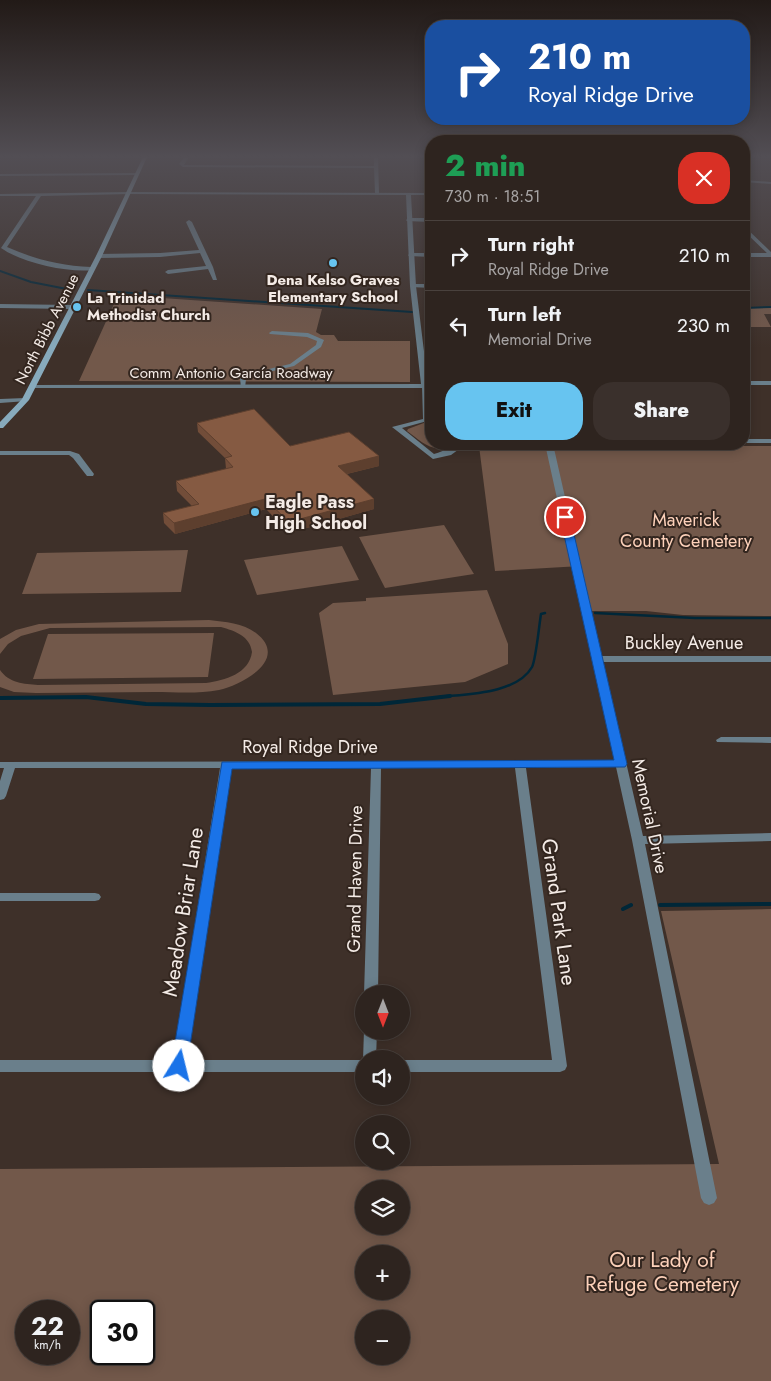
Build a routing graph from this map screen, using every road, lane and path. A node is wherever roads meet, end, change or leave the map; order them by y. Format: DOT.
graph roads {
  1 [pos="23,219"];
  2 [pos="116,219"];
  3 [pos="409,220"];
  4 [pos="425,220"];
  5 [pos="189,222"];
  6 [pos="750,234"];
  7 [pos="202,252"];
  8 [pos="411,255"];
  9 [pos="425,255"];
  10 [pos="750,255"];
  11 [pos="771,255"];
  12 [pos="99,256"];
  13 [pos="210,267"];
  14 [pos="91,269"];
  15 [pos="168,272"];
  16 [pos="215,279"];
  17 [pos="413,286"];
  18 [pos="425,286"];
  19 [pos="0,306"];
  20 [pos="72,306"];
  21 [pos="272,333"];
  22 [pos="425,370"];
  23 [pos="771,383"];
  24 [pos="750,384"];
  25 [pos="242,386"];
  26 [pos="425,386"];
  27 [pos="32,387"];
  28 [pos="25,400"];
  29 [pos="0,401"];
  30 [pos="425,420"];
  31 [pos="0,426"];
  32 [pos="750,441"];
  33 [pos="771,441"];
  34 [pos="453,450"];
  35 [pos="550,450"];
  36 [pos="0,453"];
  37 [pos="90,474"];
  38 [pos="597,659"];
  39 [pos="771,659"];
  40 [pos="721,740"];
  41 [pos="771,740"];
  42 [pos="376,764"];
  43 [pos="520,764"];
  44 [pos="621,764"];
  45 [pos="5,765"];
  46 [pos="226,765"];
  47 [pos="0,796"];
  48 [pos="771,837"];
  49 [pos="638,840"];
  50 [pos="0,897"];
  51 [pos="95,897"];
  52 [pos="371,985"];
  53 [pos="0,1066"];
  54 [pos="179,1066"];
  55 [pos="355,1066"];
  56 [pos="410,1066"];
  57 [pos="709,1198"];
  1 -- 14 [label="street"];
  2 -- 12 [label="main road, North Bibb Avenue"];
  3 -- 4 [label="street"];
  3 -- 8 [label="street"];
  5 -- 7 [label="street"];
  6 -- 11 [label="street"];
  7 -- 12 [label="street"];
  7 -- 13 [label="street"];
  8 -- 9 [label="street"];
  8 -- 17 [label="street"];
  10 -- 11 [label="street"];
  12 -- 14 [label="main road, North Bibb Avenue"];
  13 -- 15 [label="street"];
  13 -- 16 [label="street"];
  14 -- 20 [label="main road, North Bibb Avenue"];
  17 -- 18 [label="street"];
  17 -- 22 [label="street"];
  19 -- 20 [label="street"];
  20 -- 27 [label="main road, North Bibb Avenue"];
  21 -- 25 [label="street"];
  23 -- 24 [label="street"];
  25 -- 26 [label="street, Comm Antonio García Roadway"];
  25 -- 27 [label="street, Comm Antonio García Roadway"];
  27 -- 28 [label="main road, North Bibb Avenue"];
  28 -- 29 [label="street"];
  28 -- 31 [label="main road, North Bibb Avenue"];
  30 -- 34 [label="street"];
  32 -- 33 [label="street"];
  35 -- 38 [label="street, Memorial Drive"];
  36 -- 37 [label="street"];
  38 -- 39 [label="street, Buckley Avenue"];
  38 -- 44 [label="street, Memorial Drive"];
  40 -- 41 [label="street"];
  42 -- 43 [label="street, Royal Ridge Drive"];
  42 -- 46 [label="street, Royal Ridge Drive"];
  42 -- 52 [label="street, Grand Haven Drive"];
  43 -- 44 [label="street, Royal Ridge Drive"];
  43 -- 56 [label="street, Grand Park Lane"];
  44 -- 49 [label="street, Memorial Drive"];
  45 -- 46 [label="street, Royal Ridge Drive"];
  45 -- 47 [label="street"];
  46 -- 54 [label="street, Meadow Briar Lane"];
  48 -- 49 [label="street"];
  49 -- 57 [label="street, Memorial Drive"];
  50 -- 51 [label="street"];
  53 -- 54 [label="street"];
  54 -- 55 [label="street"];
}
